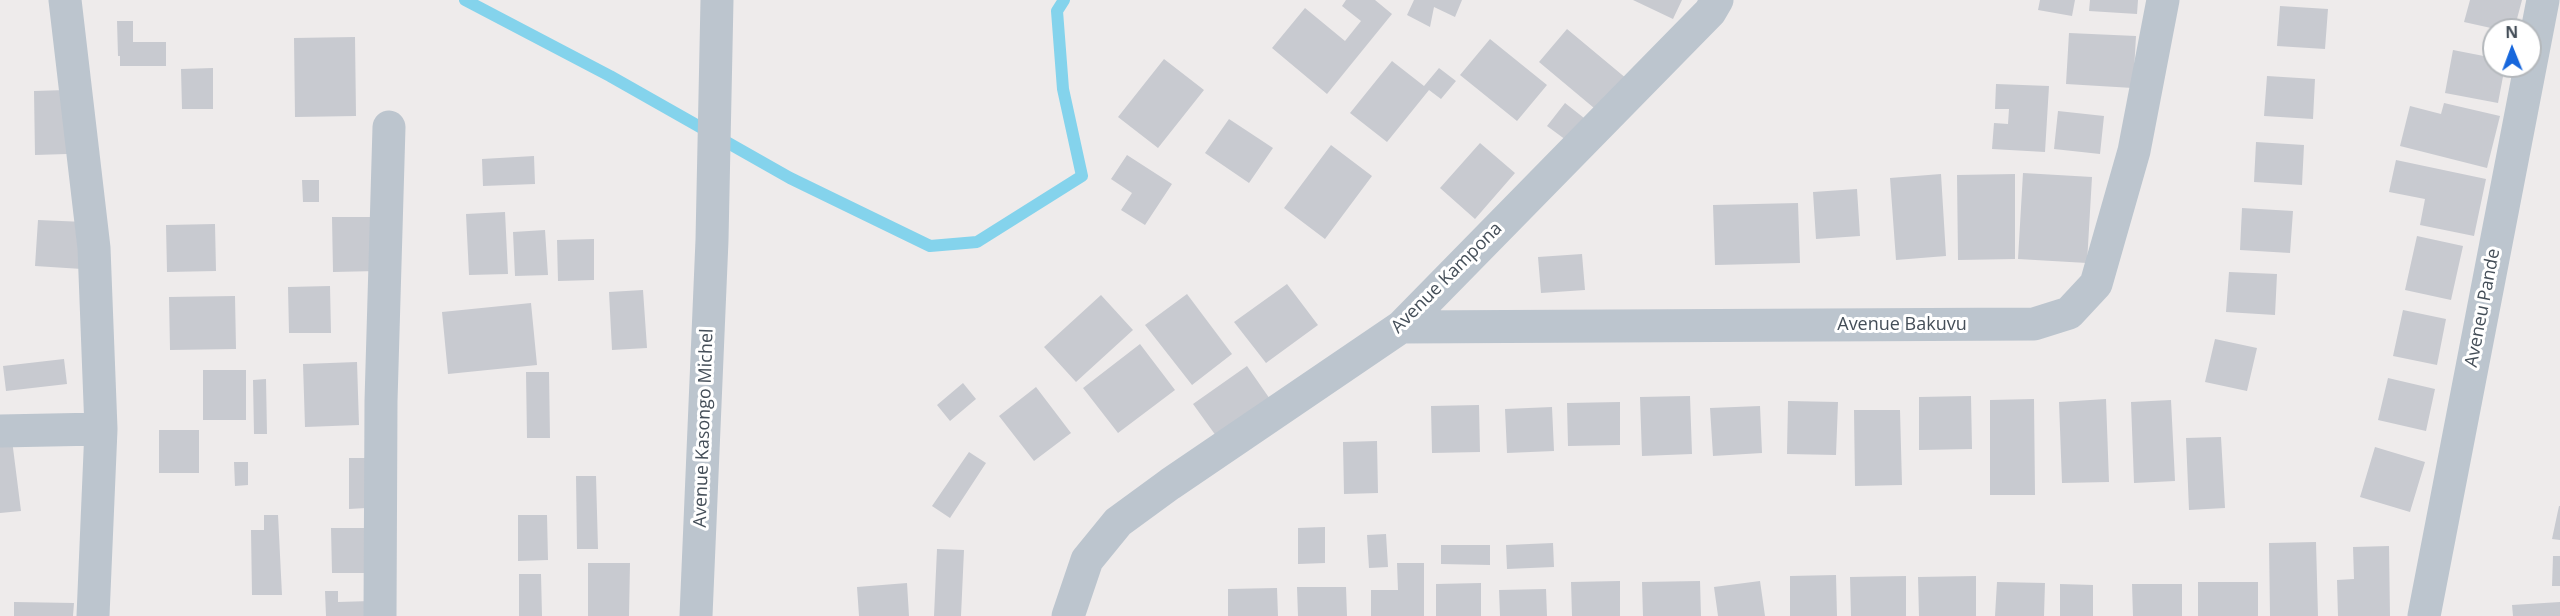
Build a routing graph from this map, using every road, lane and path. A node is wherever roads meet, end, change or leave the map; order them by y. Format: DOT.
graph roads {
  1 [pos="65,0"];
  2 [pos="717,0"];
  3 [pos="1717,0"];
  4 [pos="2163,0"];
  5 [pos="2543,0"];
  6 [pos="389,127"];
  7 [pos="1401,327"];
  8 [pos="101,429"];
  9 [pos="0,431"];
  10 [pos="93,616"];
  11 [pos="380,616"];
  12 [pos="696,616"];
  13 [pos="1068,616"];
  14 [pos="2424,616"];
  1 -- 8 [label="street"];
  2 -- 12 [label="street, Avenue Kasongo Michel"];
  3 -- 7 [label="street, Avenue Kampona"];
  4 -- 7 [label="street, Avenue Bakuvu"];
  5 -- 14 [label="street, Aveneu Pande"];
  6 -- 11 [label="street"];
  7 -- 13 [label="street, Avenue Kampona"];
  8 -- 9 [label="street"];
  8 -- 10 [label="street"];
}
